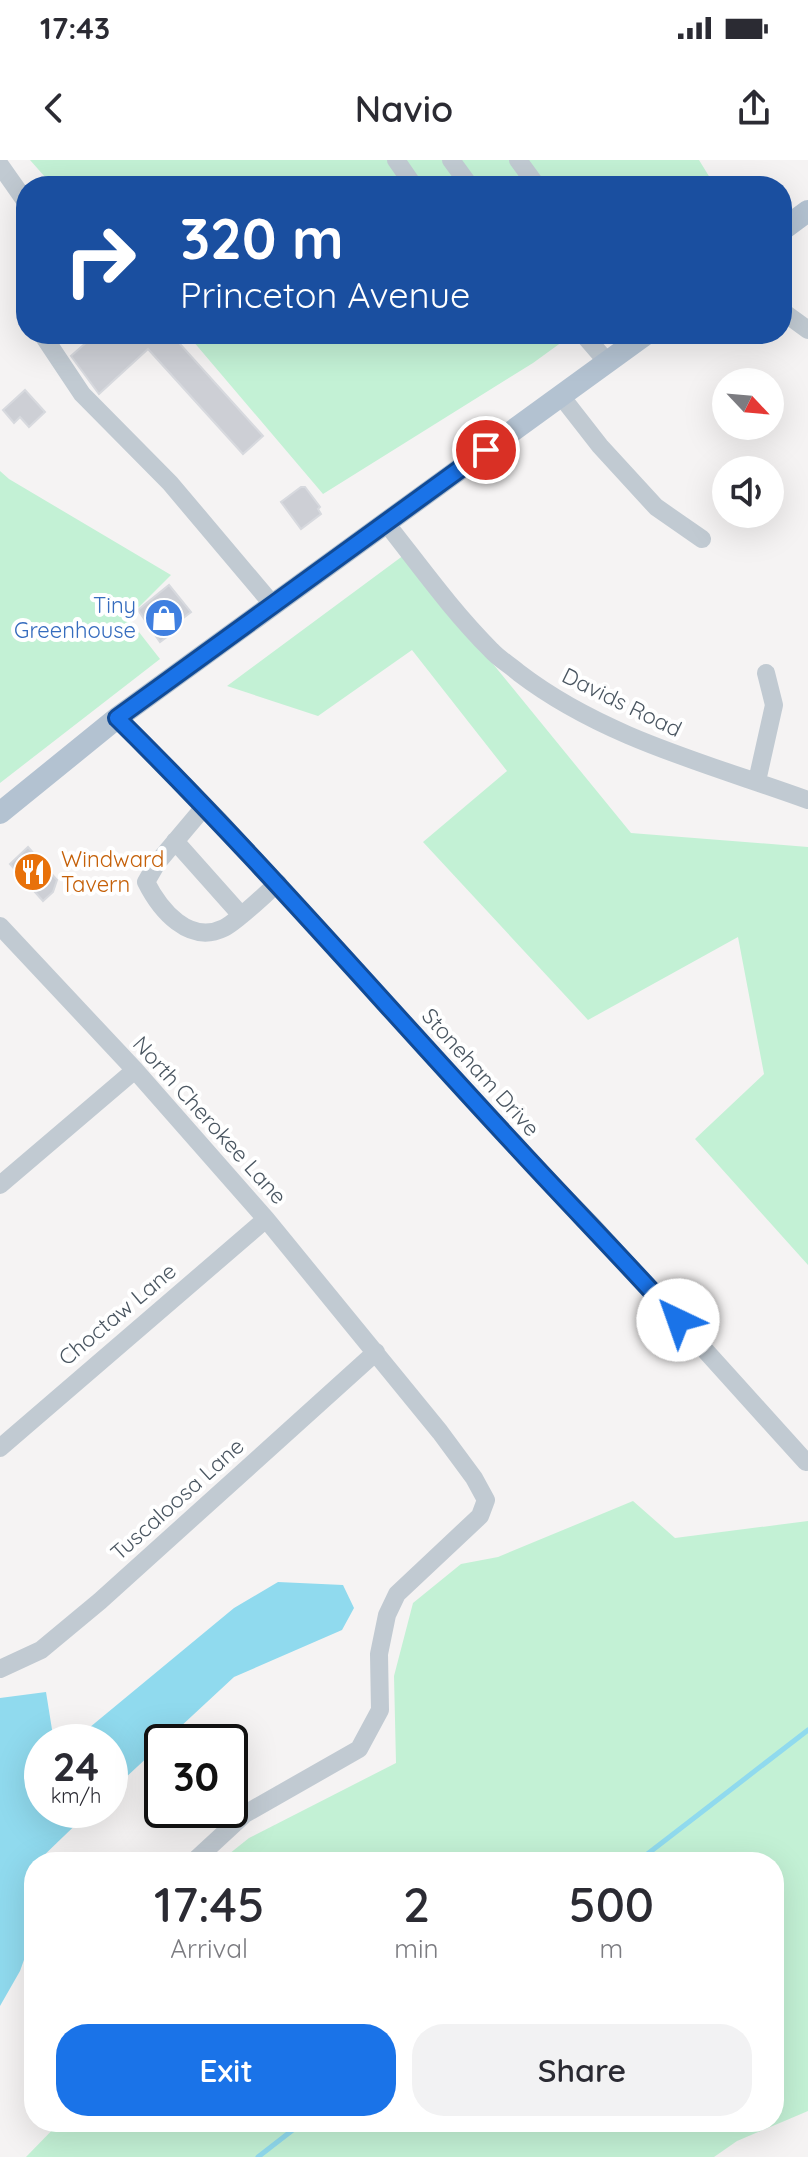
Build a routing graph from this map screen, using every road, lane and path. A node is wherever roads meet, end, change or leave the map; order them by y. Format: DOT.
graph roads {
  1 [pos="0,165"];
  2 [pos="16,188"];
  3 [pos="47,344"];
  4 [pos="592,344"];
  5 [pos="633,344"];
  6 [pos="608,363"];
  7 [pos="561,396"];
  8 [pos="386,523"];
  9 [pos="702,539"];
  10 [pos="273,605"];
  11 [pos="766,673"];
  12 [pos="117,718"];
  13 [pos="757,781"];
  14 [pos="808,800"];
  15 [pos="205,806"];
  16 [pos="0,813"];
  17 [pos="175,841"];
  18 [pos="278,883"];
  19 [pos="240,914"];
  20 [pos="3,936"];
  21 [pos="135,1070"];
  22 [pos="0,1185"];
  23 [pos="266,1219"];
  24 [pos="376,1352"];
  25 [pos="0,1448"];
  26 [pos="806,1462"];
  27 [pos="0,1669"];
  28 [pos="204,1852"];
  1 -- 2 [label="street"];
  3 -- 10 [label="street"];
  4 -- 6 [label="street"];
  5 -- 6 [label="main road"];
  6 -- 7 [label="main road"];
  7 -- 8 [label="main road"];
  7 -- 9 [label="street"];
  8 -- 10 [label="main road"];
  8 -- 13 [label="street, Davids Road"];
  10 -- 12 [label="main road"];
  11 -- 13 [label="street"];
  12 -- 15 [label="street, Stoneham Drive"];
  12 -- 16 [label="main road"];
  13 -- 14 [label="street, Davids Road"];
  15 -- 17 [label="street"];
  15 -- 18 [label="street, Stoneham Drive"];
  17 -- 19 [label="street"];
  17 -- 19 [label="street"];
  18 -- 19 [label="street"];
  18 -- 26 [label="street, Stoneham Drive"];
  20 -- 21 [label="street, North Cherokee Lane"];
  21 -- 22 [label="street"];
  21 -- 23 [label="street, North Cherokee Lane"];
  23 -- 24 [label="street, North Cherokee Lane"];
  23 -- 25 [label="street, Choctaw Lane"];
  24 -- 27 [label="street, Tuscaloosa Lane"];
  24 -- 28 [label="street, North Cherokee Lane"];
}
